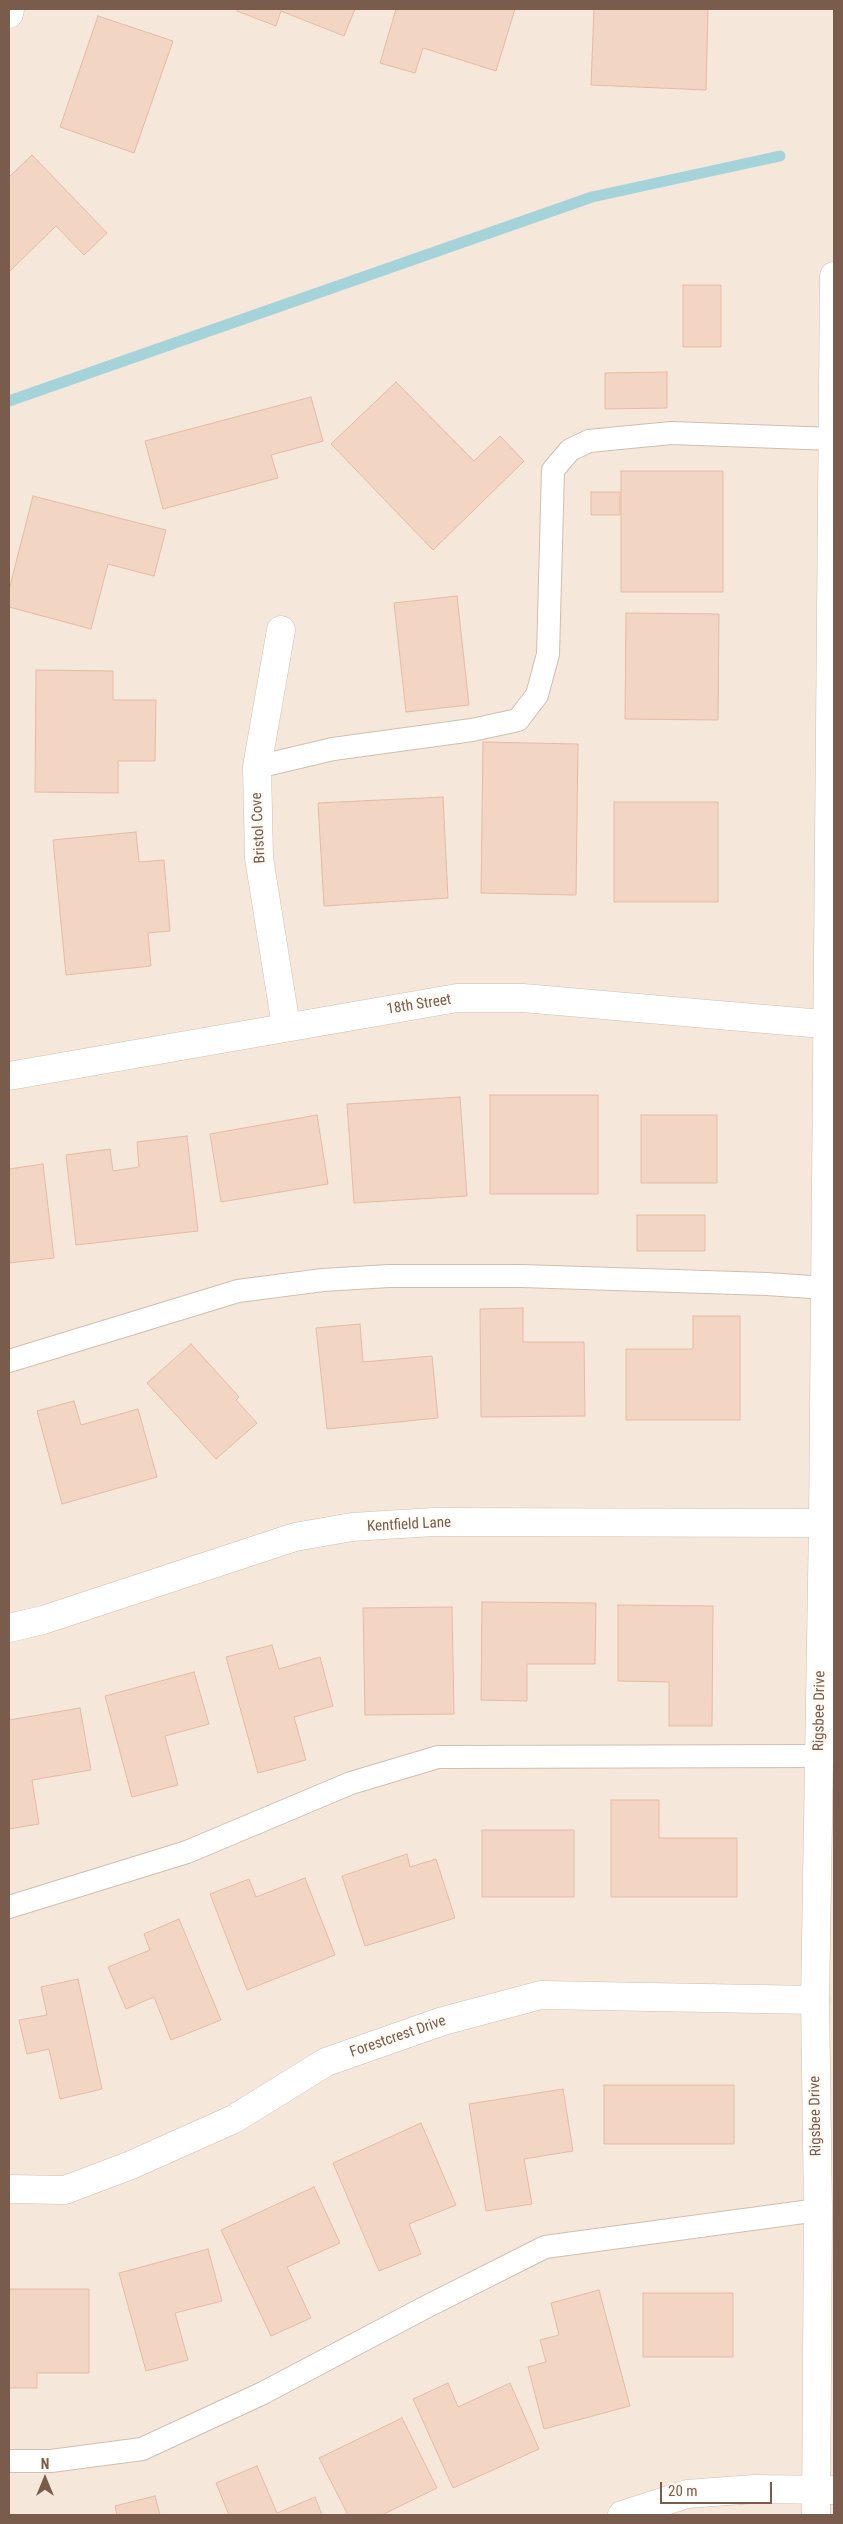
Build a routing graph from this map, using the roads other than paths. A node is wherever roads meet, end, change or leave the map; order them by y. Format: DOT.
graph roads {
  1 [pos="10,9"];
  2 [pos="9,14"];
  3 [pos="834,276"];
  4 [pos="834,357"];
  5 [pos="833,439"];
  6 [pos="833,467"];
  7 [pos="281,630"];
  8 [pos="257,768"];
  9 [pos="832,786"];
  10 [pos="831,1025"];
  11 [pos="286,1026"];
  12 [pos="9,1076"];
  13 [pos="826,1288"];
  14 [pos="9,1361"];
  15 [pos="823,1523"];
  16 [pos="9,1628"];
  17 [pos="820,1756"];
  18 [pos="826,1848"];
  19 [pos="9,1907"];
  20 [pos="815,2000"];
  21 [pos="9,2189"];
  22 [pos="818,2210"];
  23 [pos="826,2245"];
  24 [pos="9,2461"];
  25 [pos="822,2499"];
  26 [pos="622,2515"];
  1 -- 2 [label="street"];
  3 -- 4 [label="street, Rigsbee Drive"];
  4 -- 5 [label="street, Rigsbee Drive"];
  5 -- 6 [label="street, Rigsbee Drive"];
  5 -- 8 [label="lane"];
  6 -- 9 [label="street, Rigsbee Drive"];
  7 -- 8 [label="street, Bristol Cove"];
  8 -- 11 [label="street, Bristol Cove"];
  9 -- 10 [label="street, Rigsbee Drive"];
  10 -- 11 [label="street, 18th Street"];
  10 -- 13 [label="street, Rigsbee Drive"];
  11 -- 12 [label="street, 18th Street"];
  13 -- 14 [label="lane"];
  13 -- 15 [label="street, Rigsbee Drive"];
  15 -- 16 [label="street, Kentfield Lane"];
  15 -- 17 [label="street, Rigsbee Drive"];
  17 -- 18 [label="street, Rigsbee Drive"];
  17 -- 19 [label="lane"];
  18 -- 20 [label="street, Rigsbee Drive"];
  20 -- 21 [label="street, Forestcrest Drive"];
  20 -- 22 [label="street, Rigsbee Drive"];
  22 -- 23 [label="street, Rigsbee Drive"];
  22 -- 24 [label="lane"];
  23 -- 25 [label="street, Rigsbee Drive"];
  25 -- 26 [label="street"];
}
